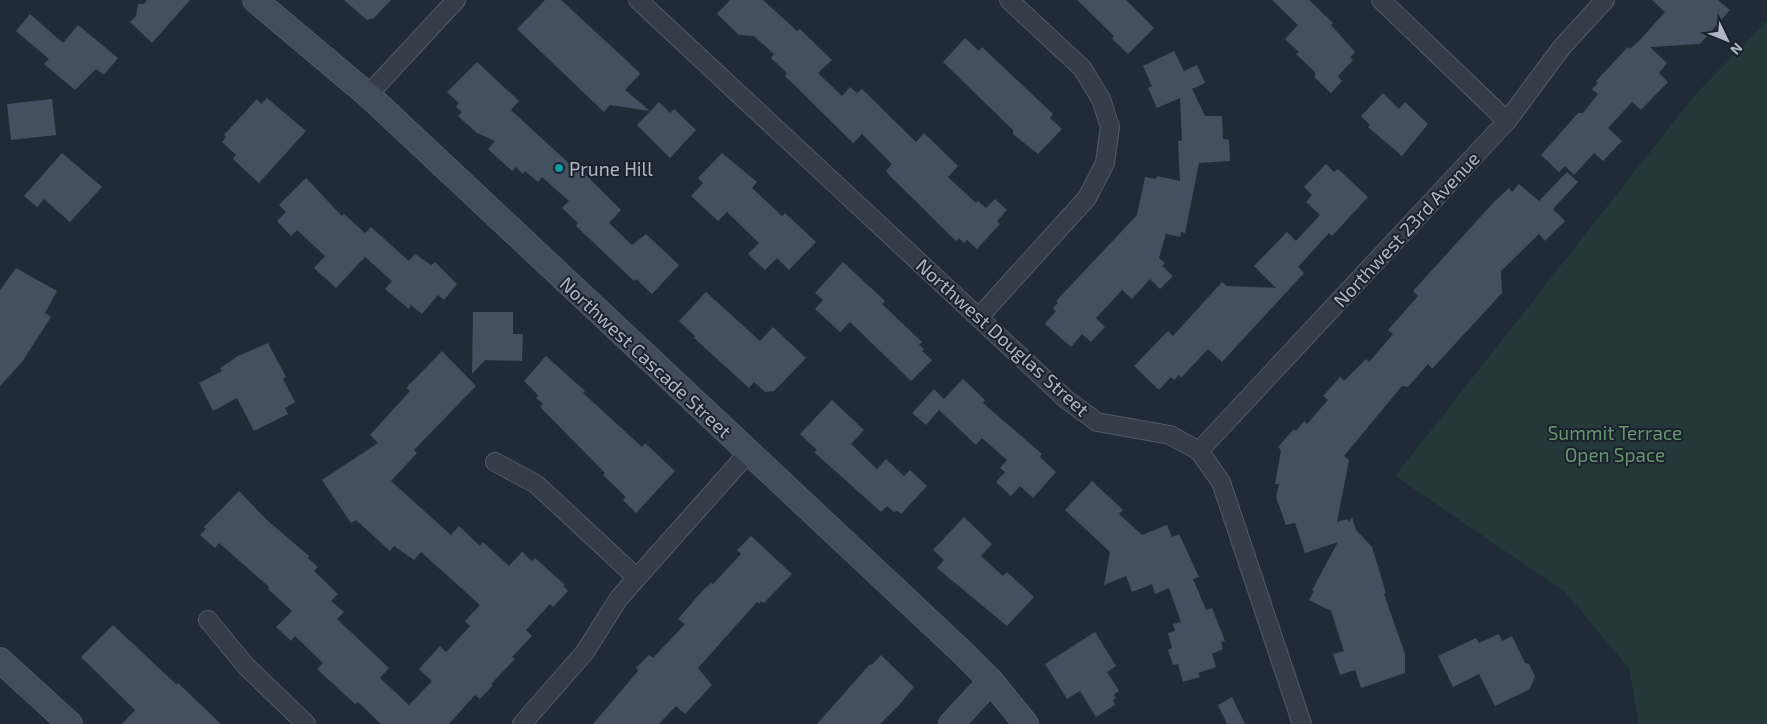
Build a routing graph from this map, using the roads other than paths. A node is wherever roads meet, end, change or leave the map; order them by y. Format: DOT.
graph roads {
  1 [pos="255,0"];
  2 [pos="456,0"];
  3 [pos="638,0"];
  4 [pos="1009,0"];
  5 [pos="1381,0"];
  6 [pos="1605,0"];
  7 [pos="368,95"];
  8 [pos="1507,120"];
  9 [pos="979,317"];
  10 [pos="1199,451"];
  11 [pos="748,453"];
  12 [pos="495,462"];
  13 [pos="636,577"];
  14 [pos="208,620"];
  15 [pos="0,660"];
  16 [pos="991,681"];
  17 [pos="70,724"];
  18 [pos="306,724"];
  19 [pos="522,724"];
  20 [pos="951,724"];
  21 [pos="1026,724"];
  22 [pos="1302,724"];
  1 -- 7 [label="street, Northwest Cascade Street"];
  2 -- 7 [label="street"];
  3 -- 9 [label="street, Northwest Douglas Street"];
  4 -- 9 [label="street"];
  5 -- 8 [label="street"];
  6 -- 8 [label="street, Northwest 23rd Avenue"];
  7 -- 11 [label="street, Northwest Cascade Street"];
  8 -- 10 [label="street, Northwest 23rd Avenue"];
  9 -- 10 [label="street, Northwest Douglas Street"];
  10 -- 22 [label="street, Northwest Douglas Street"];
  11 -- 13 [label="street"];
  11 -- 16 [label="street, Northwest Cascade Street"];
  12 -- 13 [label="street"];
  13 -- 19 [label="street"];
  14 -- 18 [label="street"];
  15 -- 17 [label="street"];
  16 -- 20 [label="street"];
  16 -- 21 [label="street, Northwest Cascade Street"];
}
